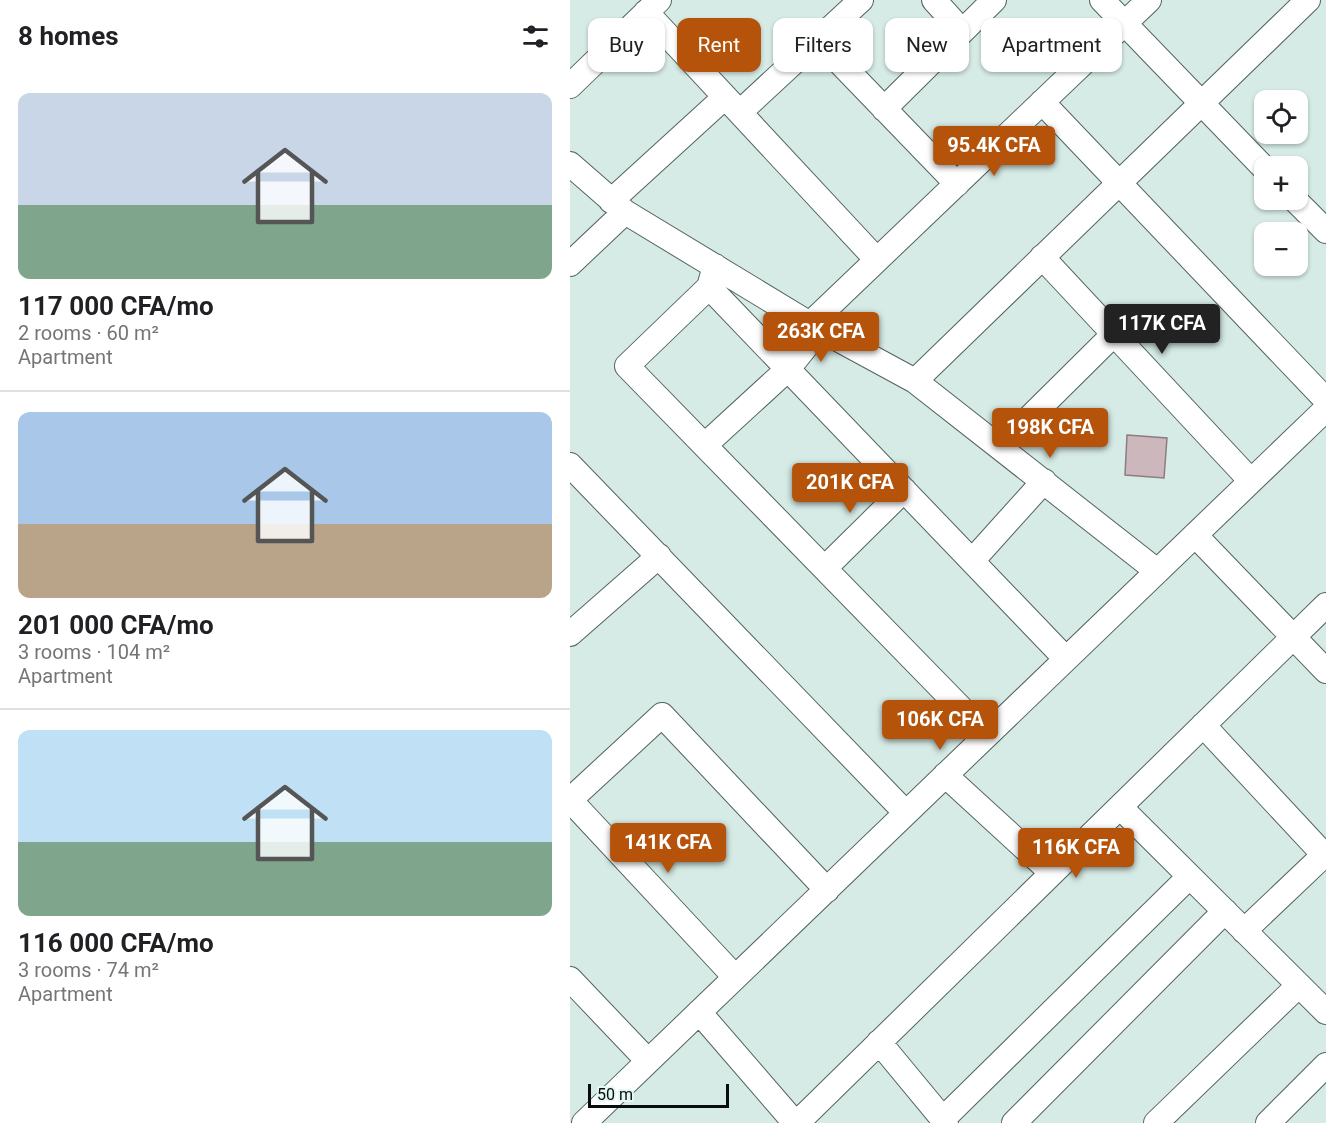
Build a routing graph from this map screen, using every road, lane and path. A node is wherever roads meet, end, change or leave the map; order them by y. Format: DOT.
graph roads {
  1 [pos="861,0"];
  2 [pos="934,0"];
  3 [pos="994,0"];
  4 [pos="1102,0"];
  5 [pos="1149,0"];
  6 [pos="1308,0"];
  7 [pos="652,6"];
  8 [pos="842,18"];
  9 [pos="950,18"];
  10 [pos="1125,23"];
  11 [pos="969,24"];
  12 [pos="775,72"];
  13 [pos="849,72"];
  14 [pos="921,72"];
  15 [pos="570,86"];
  16 [pos="1042,102"];
  17 [pos="1202,103"];
  18 [pos="732,104"];
  19 [pos="884,109"];
  20 [pos="1254,158"];
  21 [pos="570,164"];
  22 [pos="1119,183"];
  23 [pos="957,184"];
  24 [pos="618,207"];
  25 [pos="1306,210"];
  26 [pos="1324,226"];
  27 [pos="1042,257"];
  28 [pos="877,260"];
  29 [pos="570,264"];
  30 [pos="712,277"];
  31 [pos="815,327"];
  32 [pos="1114,334"];
  33 [pos="788,369"];
  34 [pos="915,381"];
  35 [pos="1326,400"];
  36 [pos="1326,409"];
  37 [pos="705,446"];
  38 [pos="1000,447"];
  39 [pos="570,465"];
  40 [pos="1044,481"];
  41 [pos="1251,481"];
  42 [pos="904,490"];
  43 [pos="1195,535"];
  44 [pos="659,556"];
  45 [pos="972,561"];
  46 [pos="825,568"];
  47 [pos="1157,571"];
  48 [pos="1326,605"];
  49 [pos="570,634"];
  50 [pos="1293,637"];
  51 [pos="1066,659"];
  52 [pos="1326,671"];
  53 [pos="1203,725"];
  54 [pos="987,735"];
  55 [pos="945,775"];
  56 [pos="570,800"];
  57 [pos="1119,807"];
  58 [pos="906,813"];
  59 [pos="1325,856"];
  60 [pos="1052,873"];
  61 [pos="1189,877"];
  62 [pos="826,890"];
  63 [pos="1225,912"];
  64 [pos="1244,931"];
  65 [pos="735,977"];
  66 [pos="570,979"];
  67 [pos="1299,985"];
  68 [pos="1324,1007"];
  69 [pos="699,1012"];
  70 [pos="879,1042"];
  71 [pos="648,1061"];
  72 [pos="1326,1065"];
  73 [pos="944,1121"];
  74 [pos="584,1123"];
  75 [pos="796,1123"];
  76 [pos="1014,1123"];
  77 [pos="1156,1123"];
  78 [pos="1268,1123"];
  1 -- 8 [label="street"];
  2 -- 9 [label="street"];
  3 -- 11 [label="street"];
  4 -- 10 [label="street"];
  5 -- 10 [label="street"];
  6 -- 17 [label="street"];
  7 -- 15 [label="street"];
  7 -- 18 [label="street"];
  10 -- 16 [label="street"];
  10 -- 17 [label="street"];
  12 -- 18 [label="street"];
  13 -- 19 [label="street"];
  14 -- 19 [label="street"];
  16 -- 22 [label="street"];
  16 -- 23 [label="street"];
  17 -- 20 [label="street"];
  17 -- 22 [label="street"];
  18 -- 24 [label="street"];
  18 -- 28 [label="street"];
  19 -- 23 [label="street"];
  21 -- 24 [label="street"];
  22 -- 27 [label="street"];
  22 -- 35 [label="street"];
  23 -- 28 [label="street"];
  24 -- 29 [label="street"];
  24 -- 30 [label="street"];
  25 -- 26 [label="street"];
  27 -- 32 [label="street"];
  27 -- 34 [label="street"];
  28 -- 31 [label="street"];
  30 -- 31 [label="street"];
  30 -- 33 [label="street"];
  30 -- 37 [label="street"];
  31 -- 33 [label="street"];
  31 -- 34 [label="street"];
  32 -- 38 [label="street"];
  32 -- 41 [label="street"];
  33 -- 37 [label="street"];
  33 -- 42 [label="street"];
  34 -- 38 [label="street"];
  36 -- 41 [label="street"];
  37 -- 46 [label="street"];
  38 -- 40 [label="street"];
  39 -- 44 [label="street"];
  40 -- 45 [label="street"];
  40 -- 47 [label="street"];
  41 -- 43 [label="street"];
  42 -- 45 [label="street"];
  42 -- 46 [label="street"];
  43 -- 47 [label="street"];
  43 -- 50 [label="street"];
  44 -- 49 [label="street"];
  44 -- 58 [label="street"];
  45 -- 51 [label="street"];
  46 -- 54 [label="street"];
  47 -- 51 [label="street"];
  48 -- 50 [label="street"];
  50 -- 52 [label="street"];
  50 -- 53 [label="street"];
  51 -- 54 [label="street"];
  53 -- 57 [label="street"];
  53 -- 59 [label="street"];
  54 -- 55 [label="street"];
  55 -- 58 [label="street"];
  55 -- 60 [label="street"];
  56 -- 62 [label="street"];
  56 -- 65 [label="street"];
  57 -- 60 [label="street"];
  57 -- 61 [label="street"];
  58 -- 62 [label="street"];
  59 -- 64 [label="street"];
  60 -- 70 [label="street"];
  61 -- 63 [label="street"];
  61 -- 73 [label="street"];
  62 -- 65 [label="street"];
  63 -- 64 [label="street"];
  63 -- 76 [label="street"];
  64 -- 67 [label="street"];
  65 -- 69 [label="street"];
  66 -- 71 [label="street"];
  67 -- 68 [label="street"];
  67 -- 77 [label="street"];
  69 -- 71 [label="street"];
  69 -- 75 [label="street"];
  70 -- 73 [label="street"];
  70 -- 75 [label="street"];
  71 -- 74 [label="street"];
  72 -- 78 [label="street"];
}
